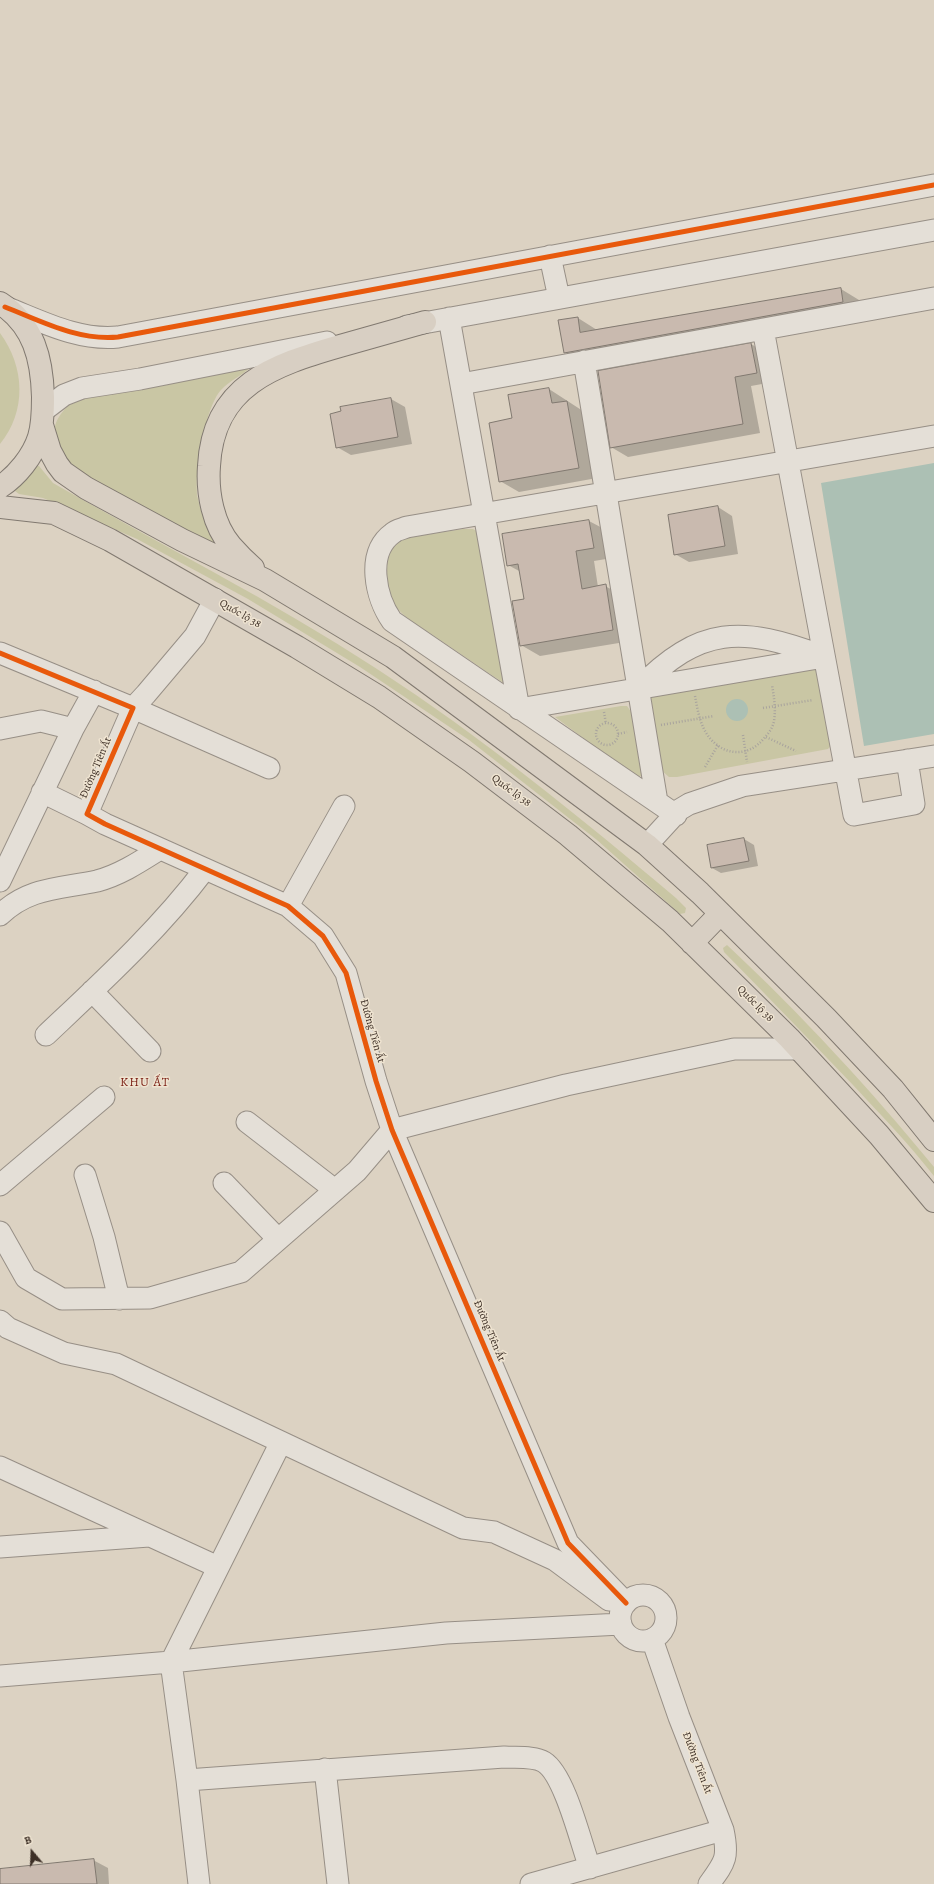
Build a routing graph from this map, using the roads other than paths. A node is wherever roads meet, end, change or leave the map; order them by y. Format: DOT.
graph roads {
  1 [pos="934,185"];
  2 [pos="934,230"];
  3 [pos="550,256"];
  4 [pos="559,298"];
  5 [pos="934,298"];
  6 [pos="3,305"];
  7 [pos="449,318"];
  8 [pos="425,322"];
  9 [pos="763,329"];
  10 [pos="584,361"];
  11 [pos="461,384"];
  12 [pos="42,418"];
  13 [pos="934,436"];
  14 [pos="788,461"];
  15 [pos="0,487"];
  16 [pos="606,493"];
  17 [pos="0,507"];
  18 [pos="484,514"];
  19 [pos="265,580"];
  20 [pos="215,599"];
  21 [pos="0,653"];
  22 [pos="824,657"];
  23 [pos="638,689"];
  24 [pos="94,691"];
  25 [pos="132,708"];
  26 [pos="519,709"];
  27 [pos="0,729"];
  28 [pos="72,729"];
  29 [pos="934,756"];
  30 [pos="907,760"];
  31 [pos="269,768"];
  32 [pos="846,770"];
  33 [pos="42,792"];
  34 [pos="657,802"];
  35 [pos="344,806"];
  36 [pos="87,814"];
  37 [pos="676,815"];
  38 [pos="647,845"];
  39 [pos="160,849"];
  40 [pos="205,869"];
  41 [pos="0,881"];
  42 [pos="288,906"];
  43 [pos="720,914"];
  44 [pos="0,915"];
  45 [pos="692,943"];
  46 [pos="92,991"];
  47 [pos="46,1035"];
  48 [pos="800,1049"];
  49 [pos="150,1051"];
  50 [pos="104,1097"];
  51 [pos="247,1122"];
  52 [pos="392,1130"];
  53 [pos="934,1140"];
  54 [pos="85,1176"];
  55 [pos="224,1182"];
  56 [pos="0,1185"];
  57 [pos="335,1190"];
  58 [pos="934,1201"];
  59 [pos="0,1232"];
  60 [pos="278,1239"];
  61 [pos="119,1298"];
  62 [pos="0,1321"];
  63 [pos="281,1442"];
  64 [pos="0,1467"];
  65 [pos="152,1536"];
  66 [pos="0,1547"];
  67 [pos="218,1567"];
  68 [pos="623,1612"];
  69 [pos="652,1639"];
  70 [pos="171,1662"];
  71 [pos="0,1676"];
  72 [pos="325,1770"];
  73 [pos="187,1780"];
  74 [pos="723,1830"];
  75 [pos="590,1868"];
  76 [pos="199,1884"];
  77 [pos="338,1884"];
  78 [pos="530,1884"];
  79 [pos="709,1884"];
  1 -- 3 [label="street"];
  2 -- 4 [label="street"];
  3 -- 4 [label="street"];
  3 -- 6 [label="street"];
  4 -- 7 [label="street"];
  5 -- 9 [label="street"];
  6 -- 12 [label="highway"];
  7 -- 8 [label="street"];
  7 -- 11 [label="street"];
  8 -- 12 [label="street"];
  8 -- 19 [label="highway"];
  9 -- 10 [label="street"];
  9 -- 14 [label="street"];
  10 -- 11 [label="street"];
  10 -- 16 [label="street"];
  11 -- 18 [label="street"];
  12 -- 15 [label="highway"];
  12 -- 19 [label="highway"];
  13 -- 14 [label="street"];
  14 -- 16 [label="street"];
  14 -- 22 [label="street"];
  16 -- 18 [label="street"];
  16 -- 23 [label="street"];
  17 -- 20 [label="highway, Quốc lộ 38"];
  18 -- 26 [label="street"];
  18 -- 26 [label="street"];
  19 -- 38 [label="highway"];
  20 -- 25 [label="street"];
  20 -- 45 [label="highway, Quốc lộ 38"];
  21 -- 24 [label="street"];
  22 -- 23 [label="street"];
  22 -- 23 [label="street"];
  22 -- 32 [label="street"];
  23 -- 26 [label="street"];
  23 -- 34 [label="street"];
  24 -- 25 [label="street"];
  24 -- 28 [label="street"];
  25 -- 31 [label="street"];
  25 -- 36 [label="street, Đường Tiên Ất"];
  26 -- 34 [label="street"];
  27 -- 28 [label="street"];
  28 -- 33 [label="street"];
  29 -- 30 [label="street"];
  30 -- 32 [label="street"];
  30 -- 32 [label="street"];
  32 -- 37 [label="street"];
  33 -- 36 [label="street"];
  33 -- 41 [label="street"];
  34 -- 37 [label="street"];
  35 -- 42 [label="street"];
  36 -- 39 [label="street, Đường Tiên Ất"];
  37 -- 38 [label="street"];
  38 -- 43 [label="highway"];
  39 -- 40 [label="street, Đường Tiên Ất"];
  39 -- 44 [label="street"];
  40 -- 42 [label="street, Đường Tiên Ất"];
  40 -- 46 [label="street"];
  42 -- 52 [label="street, Đường Tiên Ất"];
  43 -- 45 [label="highway"];
  43 -- 53 [label="highway"];
  45 -- 48 [label="highway, Quốc lộ 38"];
  46 -- 47 [label="street"];
  46 -- 49 [label="street"];
  48 -- 52 [label="street"];
  48 -- 58 [label="highway, Quốc lộ 38"];
  50 -- 56 [label="street"];
  51 -- 57 [label="street"];
  52 -- 57 [label="street"];
  52 -- 68 [label="street, Đường Tiên Ất"];
  54 -- 61 [label="street"];
  55 -- 60 [label="street"];
  57 -- 60 [label="street"];
  59 -- 61 [label="street"];
  60 -- 61 [label="street"];
  62 -- 63 [label="street"];
  63 -- 67 [label="street"];
  63 -- 68 [label="street"];
  64 -- 65 [label="street"];
  65 -- 66 [label="street"];
  65 -- 67 [label="street"];
  67 -- 70 [label="street"];
  68 -- 69 [label="street"];
  68 -- 69 [label="street"];
  68 -- 70 [label="street"];
  69 -- 74 [label="street, Đường Tiên Ất"];
  70 -- 71 [label="street"];
  70 -- 73 [label="street"];
  72 -- 73 [label="street"];
  72 -- 75 [label="street"];
  72 -- 77 [label="street"];
  73 -- 76 [label="street"];
  74 -- 75 [label="street"];
  74 -- 79 [label="street, Đường Tiên Ất"];
  75 -- 78 [label="street"];
}
